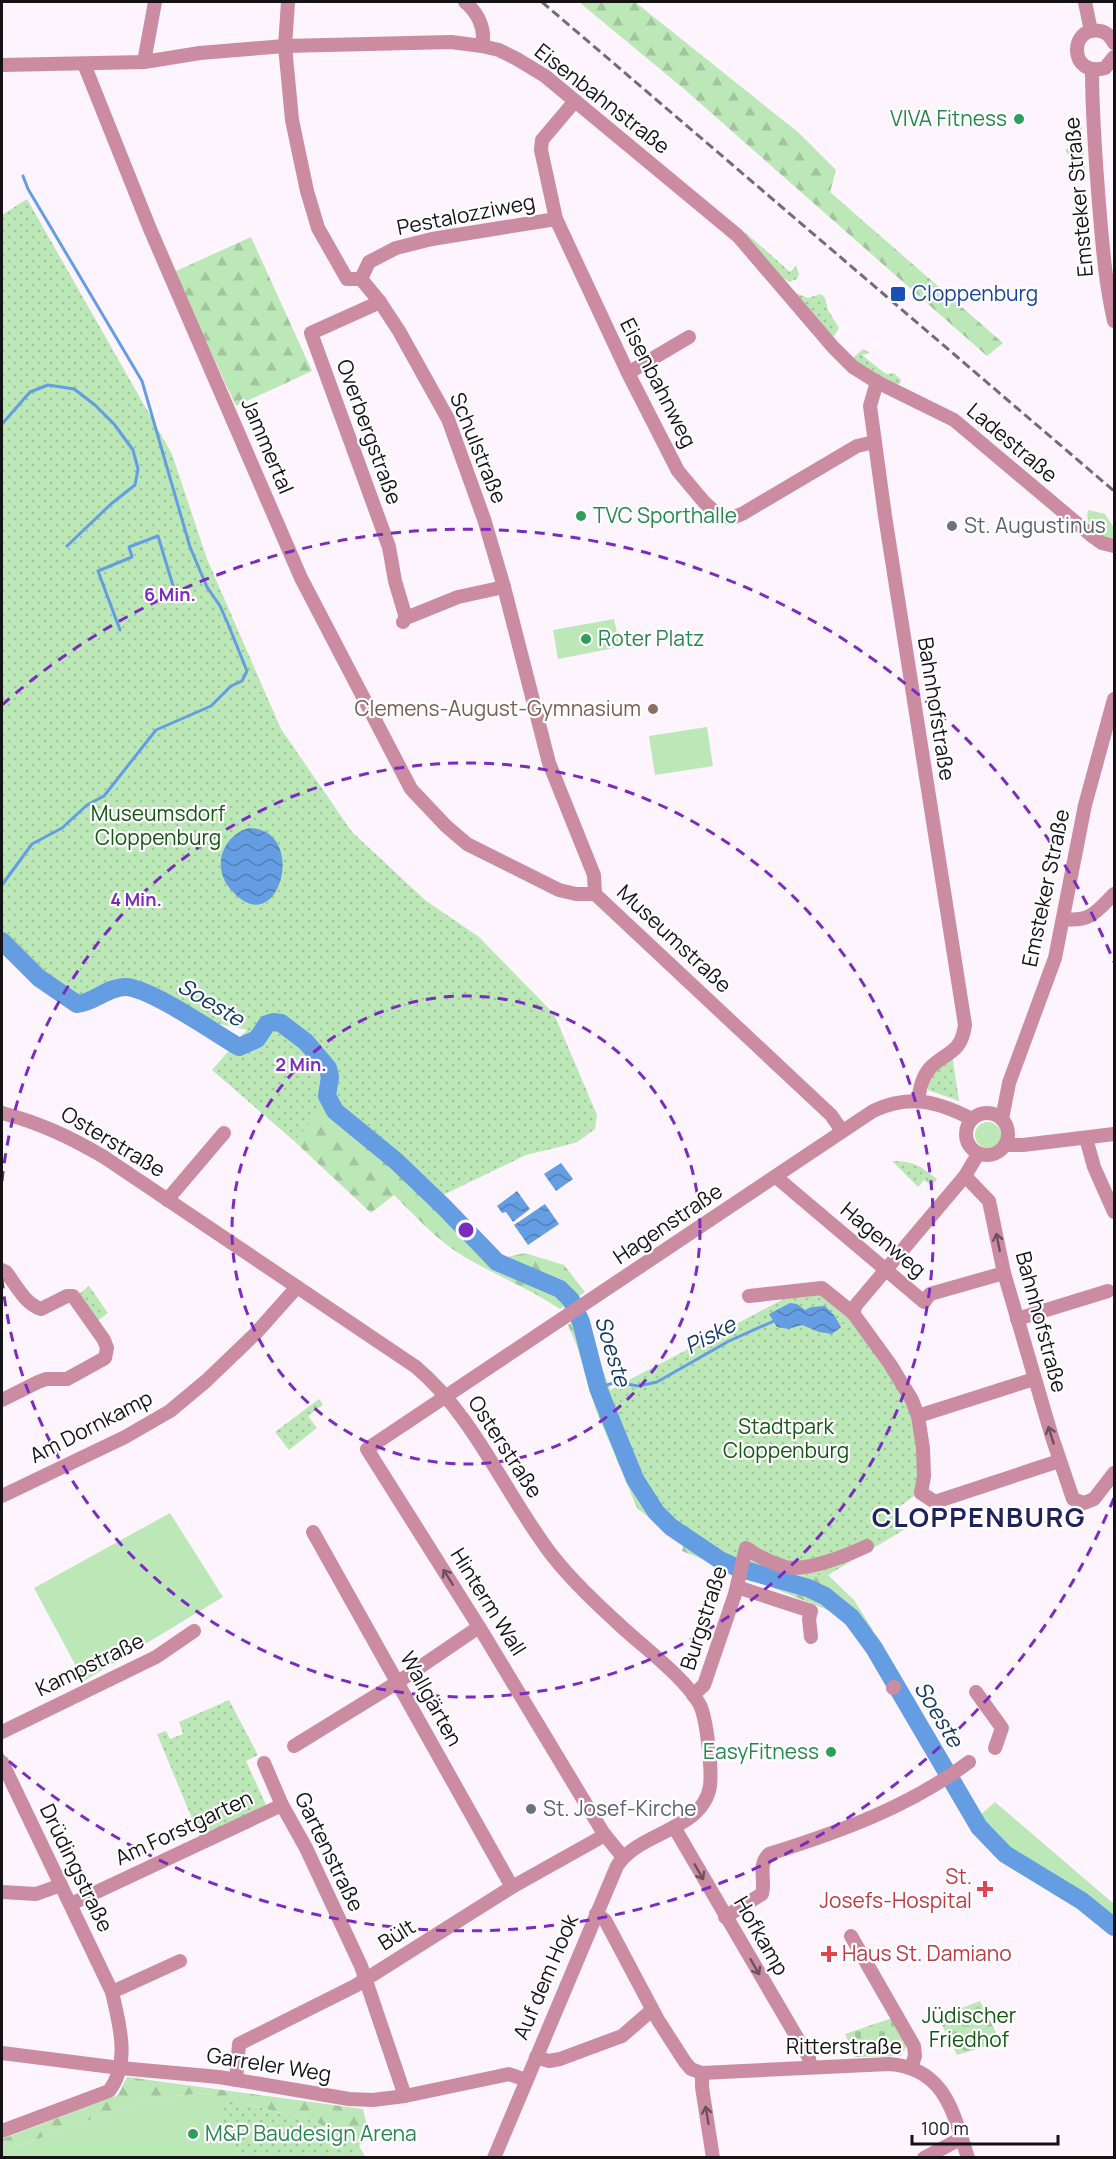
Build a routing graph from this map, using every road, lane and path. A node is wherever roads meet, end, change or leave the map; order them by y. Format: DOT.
graph roads {
  1 [pos="155,2"];
  2 [pos="288,2"];
  3 [pos="465,2"];
  4 [pos="1085,2"];
  5 [pos="1091,31"];
  6 [pos="1114,43"];
  7 [pos="285,46"];
  8 [pos="482,46"];
  9 [pos="1114,57"];
  10 [pos="144,62"];
  11 [pos="84,64"];
  12 [pos="2,65"];
  13 [pos="1092,69"];
  14 [pos="575,101"];
  15 [pos="556,219"];
  16 [pos="361,279"];
  17 [pos="380,302"];
  18 [pos="1114,321"];
  19 [pos="689,337"];
  20 [pos="628,374"];
  21 [pos="877,382"];
  22 [pos="875,442"];
  23 [pos="1114,546"];
  24 [pos="504,587"];
  25 [pos="1114,699"];
  26 [pos="446,826"];
  27 [pos="595,894"];
  28 [pos="1114,894"];
  29 [pos="1064,919"];
  30 [pos="918,1100"];
  31 [pos="2,1113"];
  32 [pos="995,1116"];
  33 [pos="969,1124"];
  34 [pos="842,1131"];
  35 [pos="224,1133"];
  36 [pos="1114,1134"];
  37 [pos="1086,1138"];
  38 [pos="1007,1140"];
  39 [pos="978,1154"];
  40 [pos="965,1176"];
  41 [pos="776,1177"];
  42 [pos="167,1200"];
  43 [pos="1114,1212"];
  44 [pos="2,1270"];
  45 [pos="886,1270"];
  46 [pos="1004,1273"];
  47 [pos="297,1287"];
  48 [pos="1108,1291"];
  49 [pos="749,1296"];
  50 [pos="854,1313"];
  51 [pos="1017,1319"];
  52 [pos="1034,1379"];
  53 [pos="446,1396"];
  54 [pos="2,1400"];
  55 [pos="918,1416"];
  56 [pos="1059,1461"];
  57 [pos="1114,1473"];
  58 [pos="3,1491"];
  59 [pos="313,1532"];
  60 [pos="867,1546"];
  61 [pos="738,1583"];
  62 [pos="479,1627"];
  63 [pos="194,1631"];
  64 [pos="811,1637"];
  65 [pos="398,1682"];
  66 [pos="976,1692"];
  67 [pos="693,1695"];
  68 [pos="2,1732"];
  69 [pos="294,1746"];
  70 [pos="995,1748"];
  71 [pos="2,1762"];
  72 [pos="264,1763"];
  73 [pos="963,1766"];
  74 [pos="282,1805"];
  75 [pos="674,1827"];
  76 [pos="605,1835"];
  77 [pos="623,1857"];
  78 [pos="61,1885"];
  79 [pos="512,1887"];
  80 [pos="2,1892"];
  81 [pos="71,1904"];
  82 [pos="596,1914"];
  83 [pos="725,1917"];
  84 [pos="851,1936"];
  85 [pos="180,1961"];
  86 [pos="366,1980"];
  87 [pos="112,1992"];
  88 [pos="652,2010"];
  89 [pos="2,2054"];
  90 [pos="810,2067"];
  91 [pos="120,2068"];
  92 [pos="531,2068"];
  93 [pos="911,2068"];
  94 [pos="702,2073"];
  95 [pos="236,2079"];
  96 [pos="405,2096"];
  97 [pos="2,2131"];
  98 [pos="962,2138"];
  99 [pos="494,2157"];
  100 [pos="713,2157"];
  101 [pos="924,2157"];
  102 [pos="969,2157"];
  1 -- 10 [label="street"];
  2 -- 7 [label="street"];
  3 -- 8 [label="street"];
  4 -- 5 [label="street"];
  5 -- 6 [label="street"];
  5 -- 13 [label="street"];
  7 -- 8 [label="street, Eisenbahnstraße"];
  7 -- 10 [label="street, Eisenbahnstraße"];
  7 -- 16 [label="street, Schulstraße"];
  8 -- 14 [label="street, Eisenbahnstraße"];
  9 -- 13 [label="street"];
  10 -- 11 [label="street, Eisenbahnstraße"];
  11 -- 12 [label="street, Eisenbahnstraße"];
  11 -- 26 [label="street, Jammertal"];
  13 -- 18 [label="street, Emsteker Straße"];
  14 -- 15 [label="street, Eisenbahnweg"];
  14 -- 21 [label="street, Eisenbahnstraße"];
  15 -- 16 [label="street, Pestalozziweg"];
  15 -- 20 [label="street, Eisenbahnweg"];
  16 -- 17 [label="street, Schulstraße"];
  17 -- 24 [label="street, Schulstraße"];
  17 -- 24 [label="street, Overbergstraße"];
  19 -- 20 [label="street"];
  20 -- 22 [label="street, Eisenbahnweg"];
  21 -- 22 [label="street, Bahnhofstraße"];
  21 -- 23 [label="street, Ladestraße"];
  22 -- 30 [label="street, Bahnhofstraße"];
  24 -- 27 [label="street, Schulstraße"];
  25 -- 29 [label="street, Emsteker Straße"];
  26 -- 27 [label="street, Museumstraße"];
  27 -- 34 [label="street, Museumstraße"];
  28 -- 29 [label="street"];
  29 -- 32 [label="street, Emsteker Straße"];
  30 -- 33 [label="street, Hagenstraße"];
  30 -- 34 [label="street, Hagenstraße"];
  31 -- 42 [label="street, Osterstraße"];
  32 -- 33 [label="street"];
  32 -- 38 [label="street"];
  33 -- 39 [label="street"];
  34 -- 41 [label="street, Hagenstraße"];
  35 -- 42 [label="street, Osterstraße"];
  36 -- 37 [label="street"];
  37 -- 38 [label="street"];
  37 -- 43 [label="street"];
  38 -- 39 [label="street"];
  39 -- 40 [label="street"];
  40 -- 45 [label="street"];
  46 -- 40 [label="street, Bahnhofstraße, one-way"];
  41 -- 45 [label="street, Hagenweg"];
  41 -- 53 [label="street, Hagenstraße"];
  42 -- 47 [label="street, Osterstraße"];
  44 -- 54 [label="street"];
  45 -- 46 [label="street, Hagenweg"];
  45 -- 50 [label="street"];
  46 -- 51 [label="street, Bahnhofstraße"];
  47 -- 53 [label="street, Osterstraße"];
  47 -- 58 [label="street, Am Dornkamp"];
  48 -- 51 [label="street"];
  49 -- 50 [label="street"];
  50 -- 55 [label="street"];
  51 -- 52 [label="street, Bahnhofstraße"];
  52 -- 55 [label="street"];
  56 -- 52 [label="street, Bahnhofstraße, one-way"];
  62 -- 53 [label="street, Hinterm Wall, one-way"];
  53 -- 67 [label="street, Osterstraße"];
  55 -- 56 [label="street"];
  56 -- 57 [label="street, Bahnhofstraße"];
  59 -- 65 [label="street, Wallgärten"];
  60 -- 61 [label="street, Burgstraße"];
  61 -- 64 [label="street"];
  61 -- 67 [label="street, Burgstraße"];
  62 -- 65 [label="street"];
  62 -- 76 [label="street, Hinterm Wall"];
  63 -- 68 [label="street, Kampstraße"];
  65 -- 69 [label="street"];
  65 -- 79 [label="street, Wallgärten"];
  66 -- 70 [label="street"];
  67 -- 75 [label="street, Osterstraße"];
  71 -- 78 [label="street, Drüdingstraße"];
  72 -- 74 [label="street, Gartenstraße"];
  73 -- 83 [label="street"];
  74 -- 81 [label="street, Am Forstgarten"];
  74 -- 86 [label="street, Gartenstraße"];
  75 -- 77 [label="street"];
  75 -- 83 [label="street, Hofkamp, one-way"];
  76 -- 77 [label="street, Hinterm Wall"];
  76 -- 79 [label="street, Bült"];
  77 -- 82 [label="street, Auf dem Hook"];
  78 -- 80 [label="street"];
  78 -- 81 [label="street, Drüdingstraße"];
  79 -- 86 [label="street, Bült"];
  81 -- 87 [label="street, Drüdingstraße"];
  82 -- 88 [label="street, Auf dem Hook"];
  82 -- 92 [label="street, Auf dem Hook"];
  83 -- 90 [label="street, Hofkamp, one-way"];
  84 -- 93 [label="street"];
  85 -- 87 [label="street"];
  86 -- 95 [label="street, Bült"];
  86 -- 96 [label="street, Gartenstraße"];
  87 -- 91 [label="street, Drüdingstraße"];
  88 -- 92 [label="street, Auf dem Hook"];
  88 -- 94 [label="street"];
  89 -- 91 [label="street, Garreler Weg"];
  90 -- 93 [label="street, Ritterstraße"];
  90 -- 94 [label="street, Ritterstraße"];
  91 -- 95 [label="street, Garreler Weg"];
  91 -- 97 [label="street"];
  92 -- 96 [label="street, Garreler Weg"];
  92 -- 99 [label="street"];
  93 -- 98 [label="street, Ritterstraße"];
  100 -- 94 [label="street, one-way"];
  95 -- 96 [label="street, Garreler Weg"];
  98 -- 101 [label="street"];
  98 -- 102 [label="street, Ritterstraße"];
}
